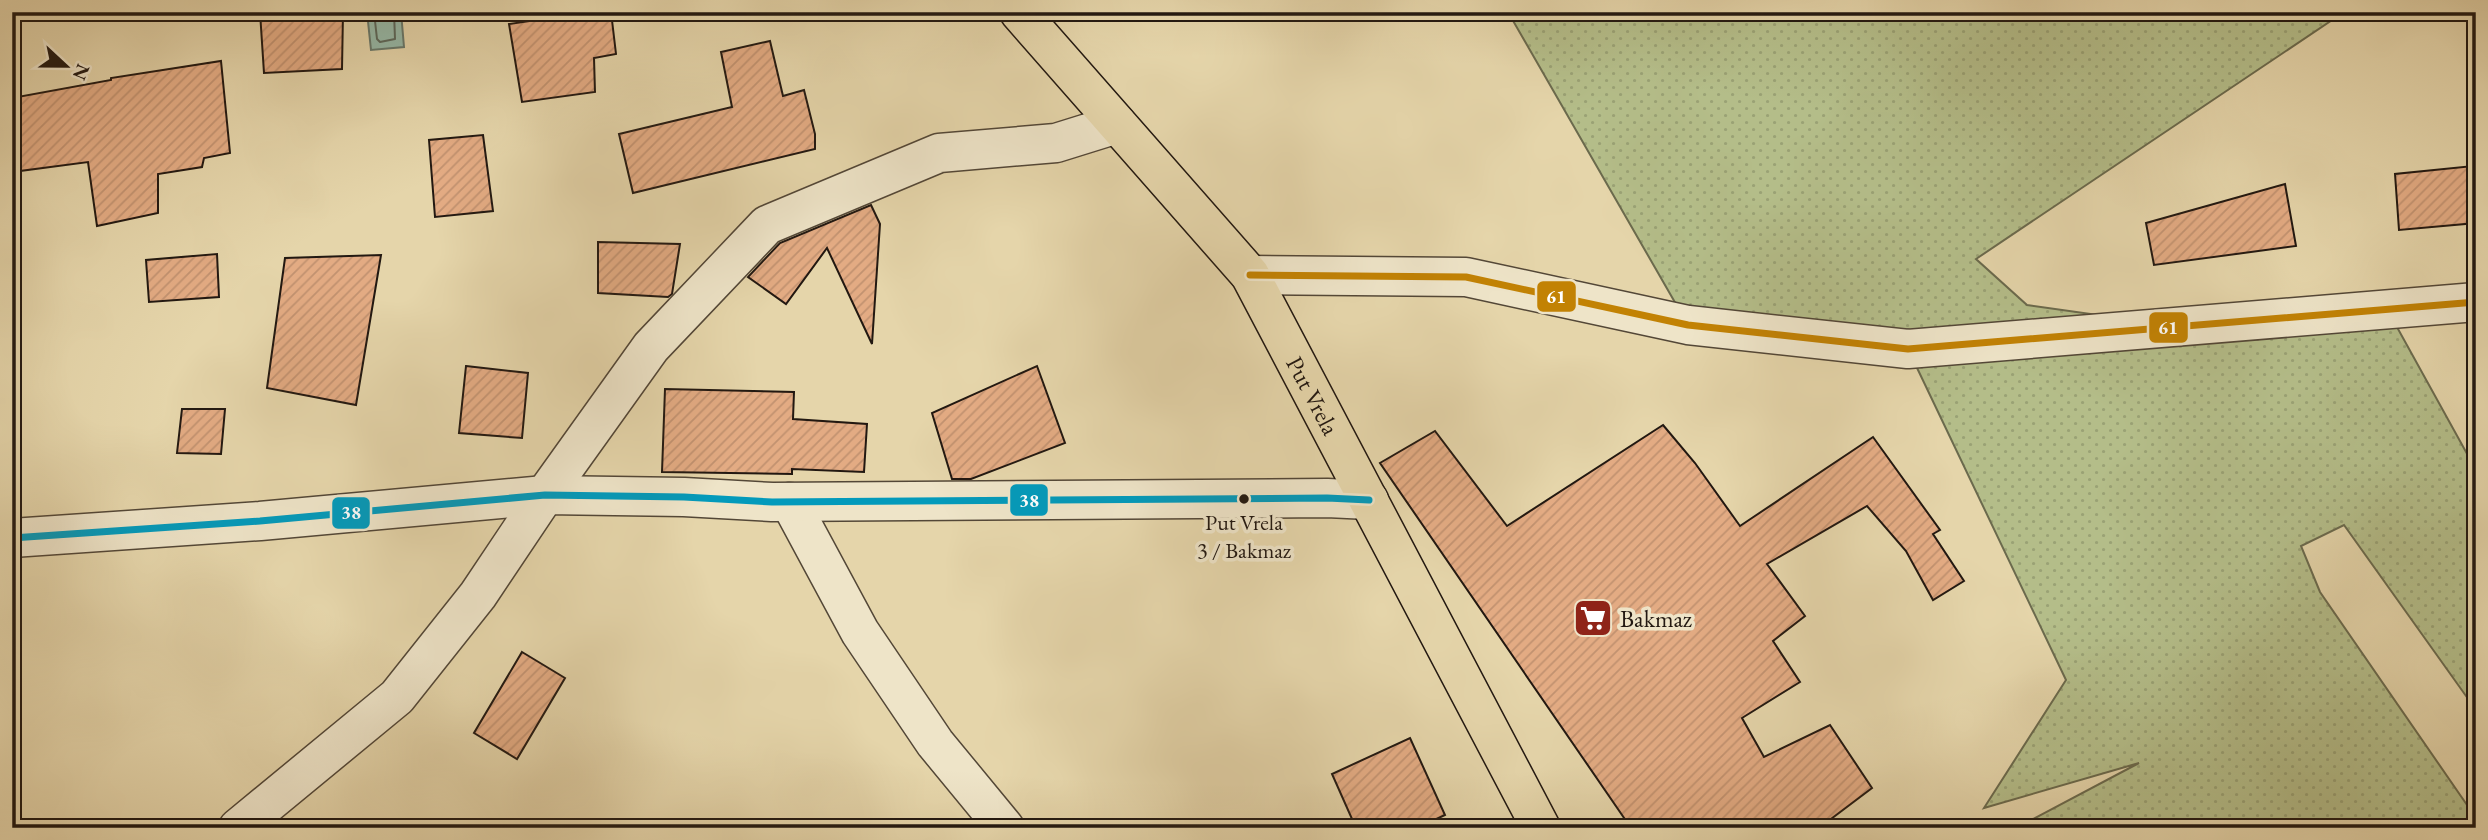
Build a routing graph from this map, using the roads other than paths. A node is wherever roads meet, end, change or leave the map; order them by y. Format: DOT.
graph roads {
  1 [pos="1019,12"];
  2 [pos="1117,124"];
  3 [pos="1250,275"];
  4 [pos="2476,302"];
  5 [pos="545,495"];
  6 [pos="1369,500"];
  7 [pos="790,502"];
  8 [pos="12,538"];
  9 [pos="238,828"];
  10 [pos="1005,828"];
  11 [pos="1541,828"];
  1 -- 2 [label="main road, Put Vrela"];
  2 -- 3 [label="main road, Put Vrela"];
  2 -- 5 [label="street"];
  3 -- 4 [label="street"];
  3 -- 6 [label="main road, Put Vrela"];
  5 -- 7 [label="street"];
  5 -- 8 [label="street"];
  5 -- 9 [label="street"];
  6 -- 7 [label="street"];
  6 -- 11 [label="main road, Put Vrela"];
  7 -- 10 [label="street"];
}
